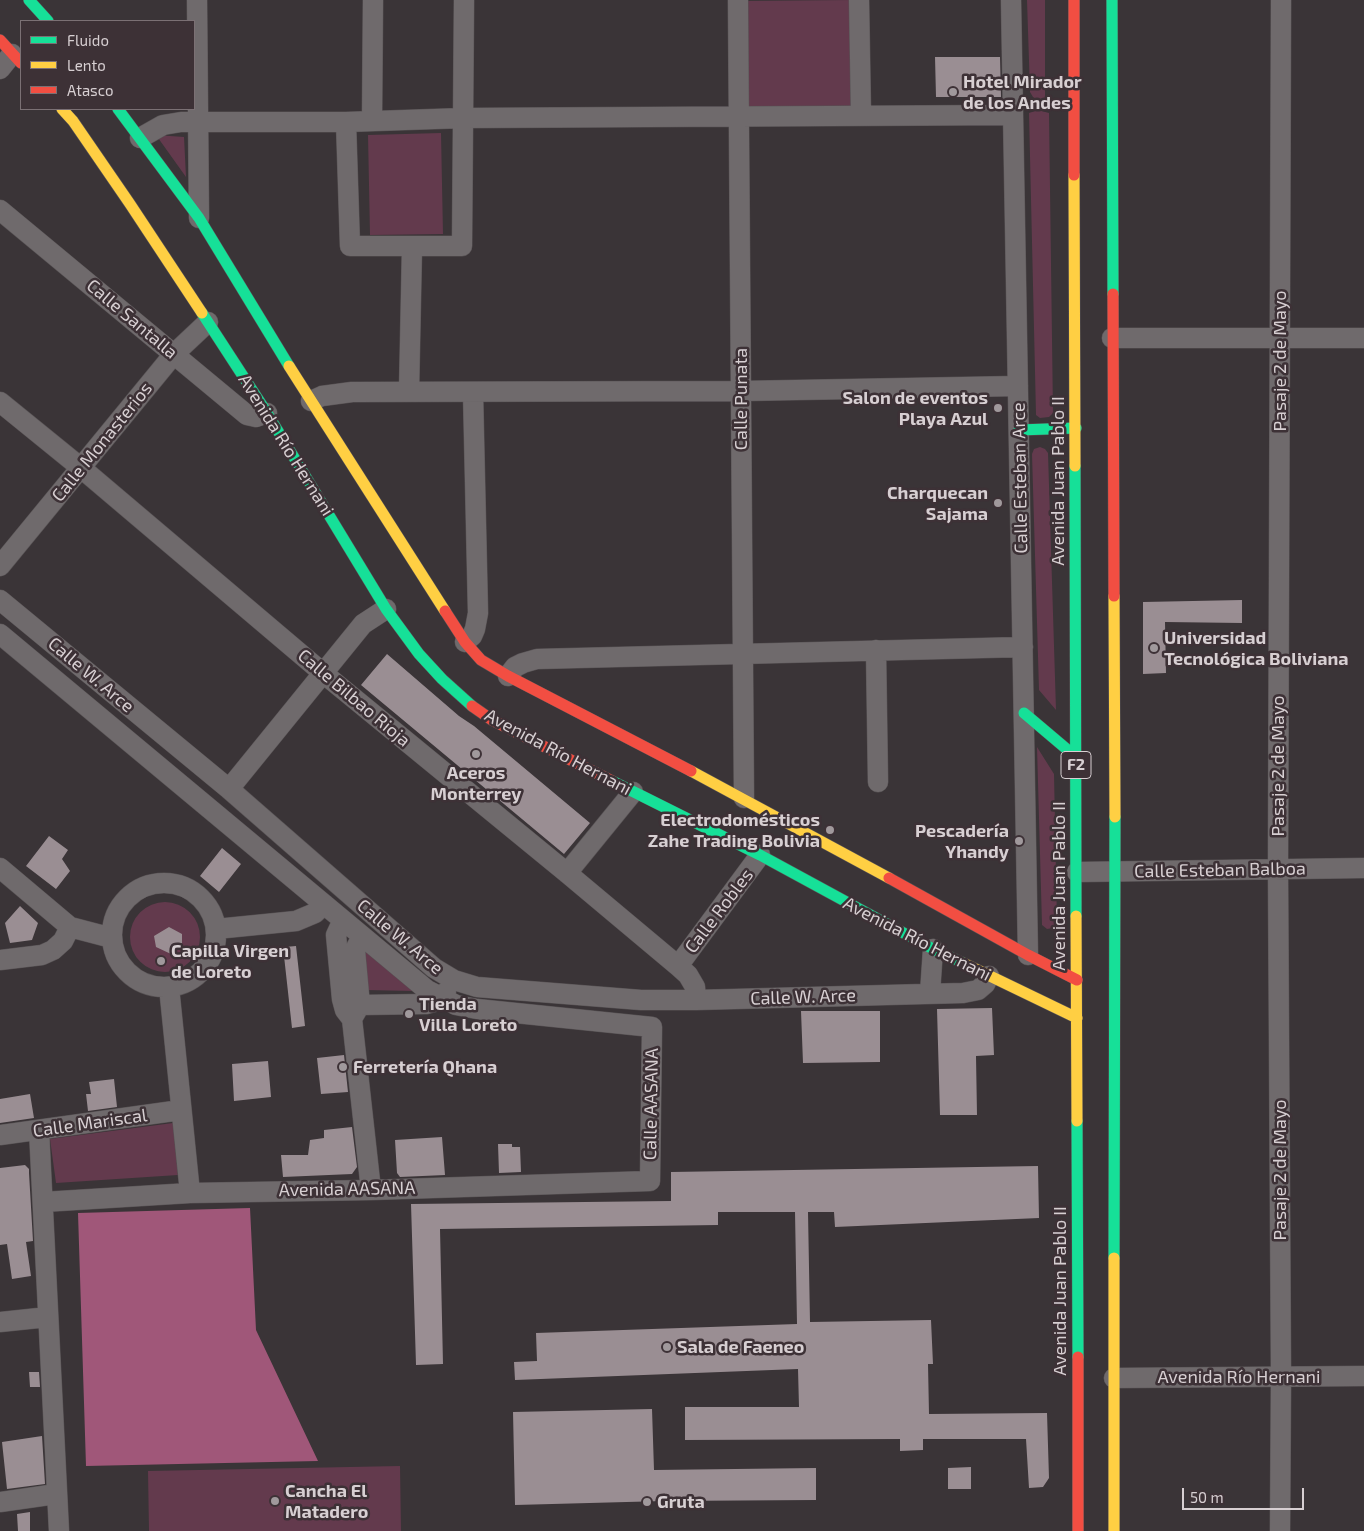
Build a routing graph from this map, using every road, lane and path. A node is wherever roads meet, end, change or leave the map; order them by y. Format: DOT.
graph roads {
  1 [pos="30,0"];
  2 [pos="197,0"];
  3 [pos="373,0"];
  4 [pos="464,0"];
  5 [pos="738,0"];
  6 [pos="860,0"];
  7 [pos="1011,0"];
  8 [pos="1074,0"];
  9 [pos="1112,0"];
  10 [pos="1281,0"];
  11 [pos="47,20"];
  12 [pos="63,110"];
  13 [pos="119,110"];
  14 [pos="1013,115"];
  15 [pos="861,116"];
  16 [pos="464,118"];
  17 [pos="739,118"];
  18 [pos="199,122"];
  19 [pos="346,122"];
  20 [pos="372,122"];
  21 [pos="140,138"];
  22 [pos="0,210"];
  23 [pos="200,218"];
  24 [pos="412,247"];
  25 [pos="208,322"];
  26 [pos="1112,338"];
  27 [pos="1280,338"];
  28 [pos="1364,338"];
  29 [pos="174,354"];
  30 [pos="1018,386"];
  31 [pos="741,391"];
  32 [pos="409,392"];
  33 [pos="473,392"];
  34 [pos="311,401"];
  35 [pos="0,402"];
  36 [pos="267,413"];
  37 [pos="1076,428"];
  38 [pos="1019,430"];
  39 [pos="80,468"];
  40 [pos="0,566"];
  41 [pos="0,600"];
  42 [pos="386,609"];
  43 [pos="0,634"];
  44 [pos="465,642"];
  45 [pos="1023,647"];
  46 [pos="876,650"];
  47 [pos="743,654"];
  48 [pos="323,674"];
  49 [pos="508,676"];
  50 [pos="1024,713"];
  51 [pos="1076,757"];
  52 [pos="878,782"];
  53 [pos="229,789"];
  54 [pos="633,792"];
  55 [pos="744,798"];
  56 [pos="760,856"];
  57 [pos="0,868"];
  58 [pos="1364,868"];
  59 [pos="1278,869"];
  60 [pos="1114,871"];
  61 [pos="1077,872"];
  62 [pos="567,873"];
  63 [pos="324,904"];
  64 [pos="343,920"];
  65 [pos="70,927"];
  66 [pos="216,929"];
  67 [pos="362,936"];
  68 [pos="112,938"];
  69 [pos="932,949"];
  70 [pos="1028,955"];
  71 [pos="0,960"];
  72 [pos="678,966"];
  73 [pos="989,976"];
  74 [pos="454,980"];
  75 [pos="1077,980"];
  76 [pos="169,987"];
  77 [pos="930,993"];
  78 [pos="441,998"];
  79 [pos="696,1000"];
  80 [pos="356,1012"];
  81 [pos="1077,1018"];
  82 [pos="652,1027"];
  83 [pos="181,1110"];
  84 [pos="39,1130"];
  85 [pos="0,1135"];
  86 [pos="650,1181"];
  87 [pos="371,1190"];
  88 [pos="190,1193"];
  89 [pos="43,1202"];
  90 [pos="48,1317"];
  91 [pos="0,1322"];
  92 [pos="1364,1376"];
  93 [pos="1282,1377"];
  94 [pos="1114,1378"];
  95 [pos="56,1494"];
  96 [pos="0,1502"];
  97 [pos="59,1531"];
  98 [pos="1078,1531"];
  99 [pos="1114,1531"];
  100 [pos="1280,1531"];
  1 -- 11 [label="main road"];
  2 -- 18 [label="street"];
  3 -- 20 [label="street"];
  4 -- 16 [label="street"];
  5 -- 17 [label="street, Calle Punata"];
  6 -- 15 [label="street"];
  7 -- 14 [label="street, Calle Esteban Arce"];
  8 -- 37 [label="main road, Avenida Juan Pablo II / F2"];
  9 -- 26 [label="main road, F2"];
  10 -- 27 [label="street, Pasaje 2 de Mayo"];
  12 -- 25 [label="main road, Avenida Río Hernani"];
  13 -- 21 [label="main road, Avenida Río Hernani"];
  14 -- 15 [label="street"];
  14 -- 30 [label="street, Calle Esteban Arce"];
  15 -- 17 [label="street"];
  16 -- 17 [label="street"];
  16 -- 20 [label="street"];
  16 -- 24 [label="street"];
  17 -- 31 [label="street, Calle Punata"];
  18 -- 19 [label="street"];
  18 -- 21 [label="street"];
  18 -- 23 [label="street"];
  19 -- 20 [label="street"];
  19 -- 24 [label="street"];
  21 -- 23 [label="main road, Avenida Río Hernani"];
  22 -- 29 [label="street, Calle Santalla"];
  23 -- 34 [label="main road, Avenida Río Hernani"];
  24 -- 32 [label="street"];
  25 -- 29 [label="street, Calle Monasterios"];
  25 -- 36 [label="main road, Avenida Río Hernani"];
  26 -- 27 [label="street"];
  26 -- 60 [label="main road, F2"];
  27 -- 28 [label="street"];
  27 -- 59 [label="street, Pasaje 2 de Mayo"];
  29 -- 36 [label="street, Calle Santalla"];
  29 -- 39 [label="street, Calle Monasterios"];
  30 -- 31 [label="street"];
  30 -- 38 [label="street, Calle Esteban Arce"];
  31 -- 33 [label="street"];
  31 -- 47 [label="street, Calle Punata"];
  32 -- 33 [label="street"];
  32 -- 34 [label="street"];
  33 -- 44 [label="street"];
  34 -- 44 [label="main road, Avenida Río Hernani"];
  35 -- 39 [label="street, Calle Bilbao Rioja"];
  36 -- 42 [label="main road, Avenida Río Hernani"];
  37 -- 38 [label="main road"];
  37 -- 51 [label="main road, Avenida Juan Pablo II / F2"];
  38 -- 45 [label="street, Calle Esteban Arce"];
  39 -- 40 [label="street, Calle Monasterios"];
  39 -- 48 [label="street, Calle Bilbao Rioja"];
  41 -- 53 [label="street, Calle W. Arce"];
  42 -- 48 [label="street"];
  42 -- 54 [label="main road, Avenida Río Hernani"];
  43 -- 63 [label="street, Calle W. Arce"];
  44 -- 49 [label="main road, Avenida Río Hernani"];
  45 -- 46 [label="street"];
  45 -- 50 [label="street, Calle Esteban Arce"];
  46 -- 47 [label="street"];
  46 -- 52 [label="street"];
  47 -- 49 [label="street"];
  47 -- 55 [label="street, Calle Punata"];
  48 -- 53 [label="street"];
  48 -- 62 [label="street, Calle Bilbao Rioja"];
  49 -- 55 [label="main road, Avenida Río Hernani"];
  50 -- 51 [label="main road"];
  50 -- 70 [label="street, Calle Esteban Arce"];
  51 -- 61 [label="main road, Avenida Juan Pablo II / F2"];
  53 -- 74 [label="street, Calle W. Arce"];
  54 -- 56 [label="main road, Avenida Río Hernani"];
  54 -- 62 [label="street"];
  55 -- 70 [label="main road, Avenida Río Hernani"];
  56 -- 69 [label="main road, Avenida Río Hernani"];
  56 -- 72 [label="street, Calle Robles"];
  57 -- 65 [label="street"];
  58 -- 59 [label="street, Calle Esteban Balboa"];
  59 -- 60 [label="street, Calle Esteban Balboa"];
  59 -- 93 [label="street, Pasaje 2 de Mayo"];
  60 -- 61 [label="street, Calle Esteban Balboa"];
  60 -- 94 [label="main road, F2"];
  61 -- 75 [label="main road, Avenida Juan Pablo II / F2"];
  62 -- 72 [label="street, Calle Bilbao Rioja"];
  63 -- 64 [label="street, Calle W. Arce"];
  63 -- 66 [label="street"];
  64 -- 67 [label="street, Calle W. Arce"];
  64 -- 80 [label="street"];
  65 -- 68 [label="street"];
  65 -- 71 [label="street"];
  66 -- 68 [label="street"];
  66 -- 76 [label="street"];
  67 -- 78 [label="street, Calle W. Arce"];
  67 -- 80 [label="street"];
  68 -- 76 [label="street"];
  69 -- 73 [label="main road, Avenida Río Hernani"];
  69 -- 77 [label="street"];
  70 -- 75 [label="main road, Avenida Río Hernani"];
  72 -- 79 [label="street, Calle Bilbao Rioja"];
  73 -- 77 [label="street, Calle W. Arce"];
  73 -- 81 [label="main road, Avenida Río Hernani"];
  74 -- 78 [label="street"];
  74 -- 79 [label="street, Calle W. Arce"];
  75 -- 81 [label="main road, Avenida Juan Pablo II / F2"];
  76 -- 83 [label="street"];
  77 -- 79 [label="street, Calle W. Arce"];
  78 -- 80 [label="street"];
  78 -- 82 [label="street, Calle W. Arce"];
  80 -- 87 [label="street"];
  81 -- 98 [label="main road, Avenida Juan Pablo II / F2"];
  82 -- 86 [label="street, Calle AASANA"];
  83 -- 84 [label="street, Calle Mariscal"];
  83 -- 88 [label="street"];
  84 -- 85 [label="street, Calle Mariscal"];
  84 -- 89 [label="street"];
  86 -- 87 [label="street, Avenida AASANA"];
  87 -- 88 [label="street, Avenida AASANA"];
  88 -- 89 [label="street, Avenida AASANA"];
  89 -- 90 [label="street"];
  90 -- 91 [label="street"];
  90 -- 95 [label="street"];
  92 -- 93 [label="street, Avenida Río Hernani"];
  93 -- 94 [label="street, Avenida Río Hernani"];
  93 -- 100 [label="street, Pasaje 2 de Mayo"];
  94 -- 99 [label="main road, F2"];
  95 -- 96 [label="street"];
  95 -- 97 [label="street"];
}
